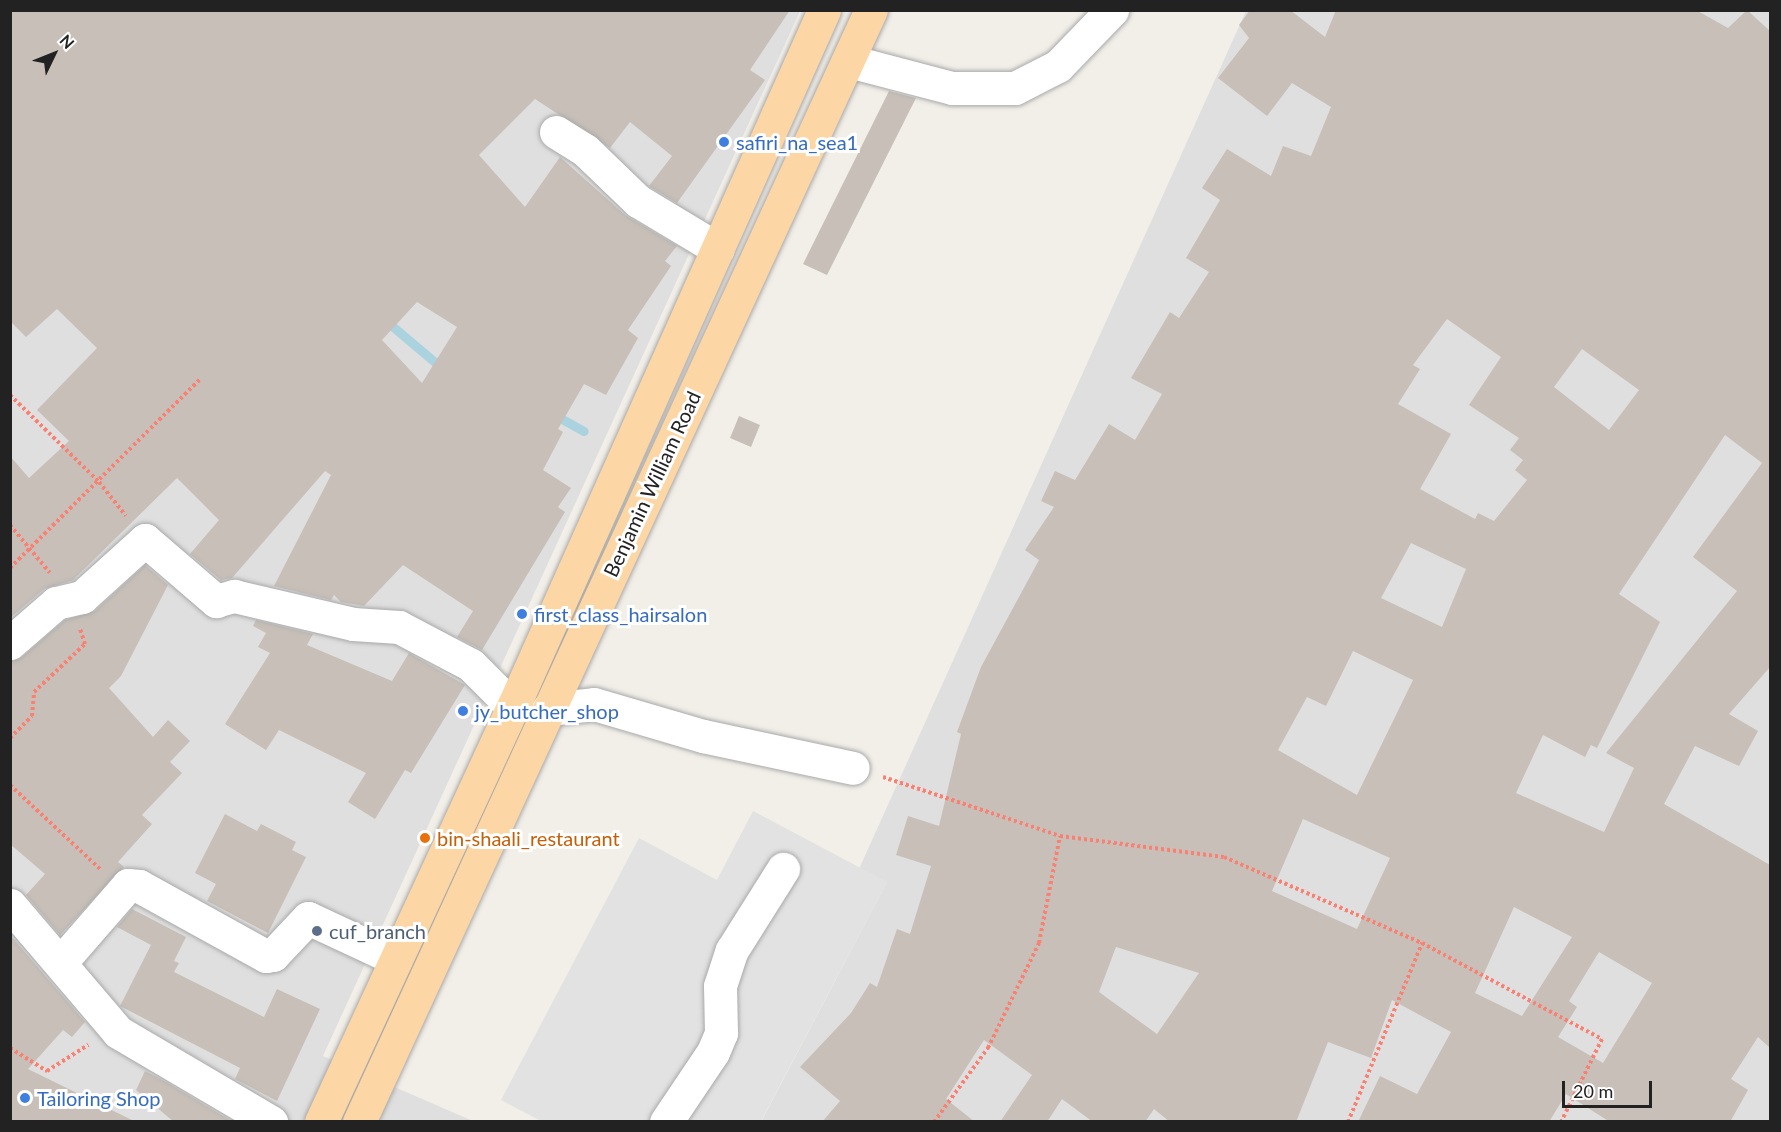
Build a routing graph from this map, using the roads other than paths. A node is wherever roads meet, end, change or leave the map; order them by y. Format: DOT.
graph roads {
  1 [pos="824,10"];
  2 [pos="871,10"];
  3 [pos="1112,10"];
  4 [pos="849,61"];
  5 [pos="556,132"];
  6 [pos="718,249"];
  7 [pos="10,643"];
  8 [pos="513,708"];
  9 [pos="548,709"];
  10 [pos="854,768"];
  11 [pos="783,869"];
  12 [pos="10,905"];
  13 [pos="396,959"];
  14 [pos="61,962"];
  15 [pos="271,1122"];
  16 [pos="321,1122"];
  17 [pos="359,1122"];
  18 [pos="666,1122"];
  1 -- 6 [label="main road, Benjamin William Road"];
  2 -- 4 [label="main road, Benjamin William Road"];
  3 -- 4 [label="street"];
  4 -- 9 [label="main road, Benjamin William Road"];
  5 -- 6 [label="street"];
  6 -- 8 [label="main road, Benjamin William Road"];
  7 -- 8 [label="street"];
  8 -- 13 [label="main road, Benjamin William Road"];
  9 -- 10 [label="street"];
  9 -- 17 [label="main road, Benjamin William Road"];
  11 -- 18 [label="street"];
  12 -- 14 [label="street"];
  13 -- 14 [label="street"];
  13 -- 16 [label="main road, Benjamin William Road"];
  14 -- 15 [label="street"];
}
